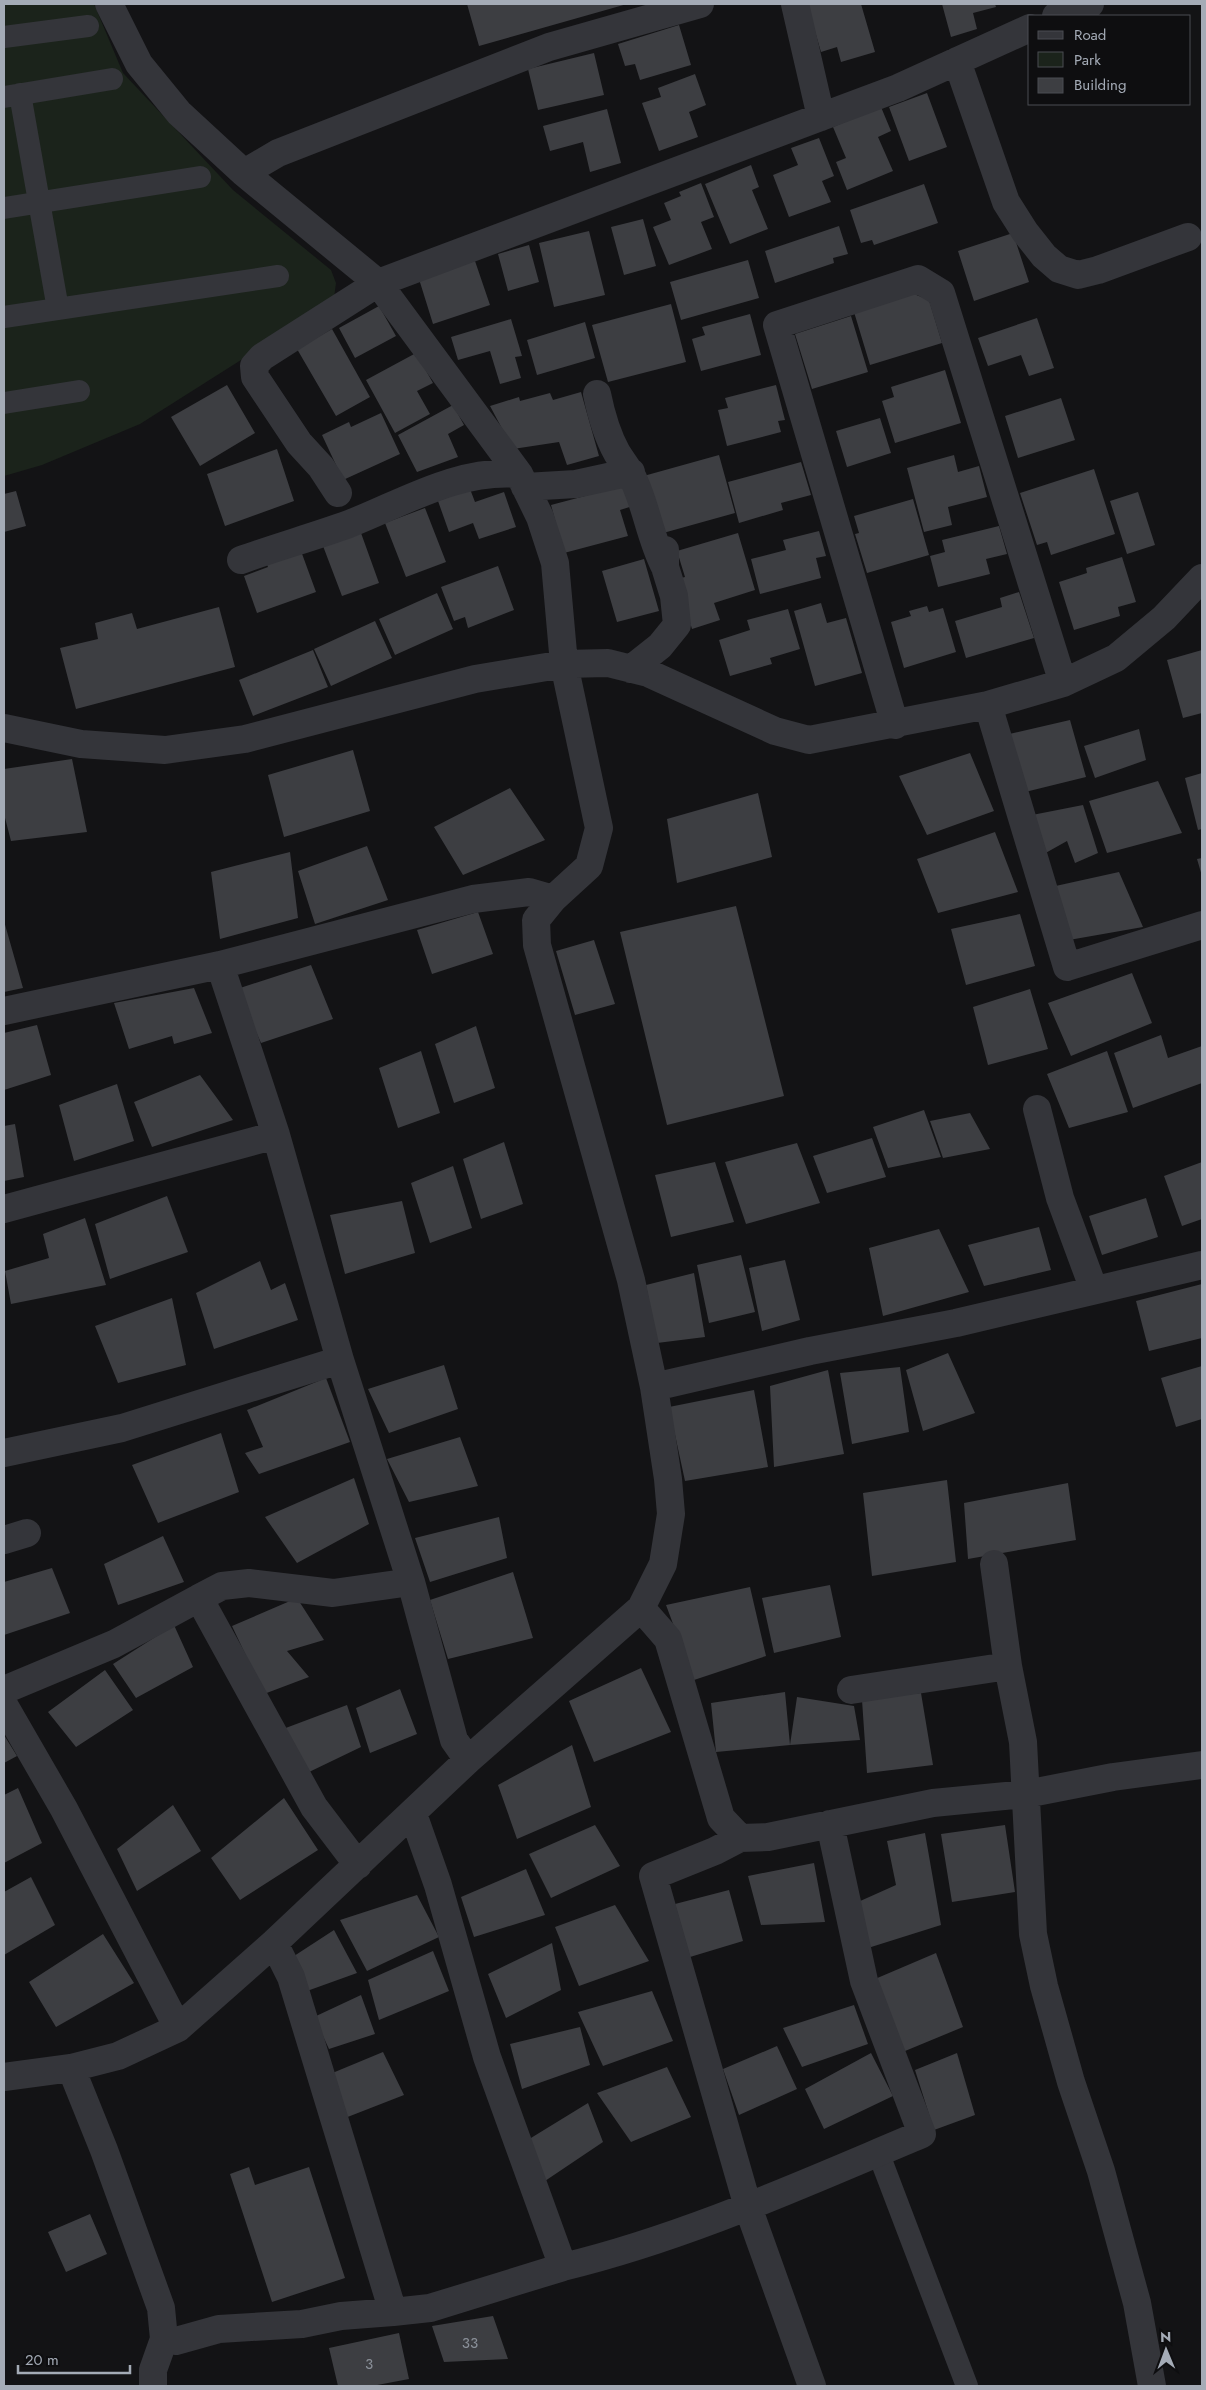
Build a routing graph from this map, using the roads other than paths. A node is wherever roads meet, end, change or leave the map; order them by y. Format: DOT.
graph roads {
  1 [pos="109,4"];
  2 [pos="700,4"];
  3 [pos="795,4"];
  4 [pos="1090,4"];
  5 [pos="1059,15"];
  6 [pos="88,26"];
  7 [pos="1028,29"];
  8 [pos="4,36"];
  9 [pos="957,61"];
  10 [pos="112,79"];
  11 [pos="12,96"];
  12 [pos="821,117"];
  13 [pos="244,173"];
  14 [pos="200,177"];
  15 [pos="39,202"];
  16 [pos="4,208"];
  17 [pos="1188,237"];
  18 [pos="278,276"];
  19 [pos="378,283"];
  20 [pos="58,308"];
  21 [pos="4,317"];
  22 [pos="79,391"];
  23 [pos="597,394"];
  24 [pos="4,403"];
  25 [pos="631,472"];
  26 [pos="522,480"];
  27 [pos="338,493"];
  28 [pos="667,538"];
  29 [pos="241,560"];
  30 [pos="665,567"];
  31 [pos="1202,580"];
  32 [pos="564,664"];
  33 [pos="631,669"];
  34 [pos="1063,683"];
  35 [pos="988,705"];
  36 [pos="895,725"];
  37 [pos="4,728"];
  38 [pos="553,899"];
  39 [pos="1202,925"];
  40 [pos="220,966"];
  41 [pos="4,1011"];
  42 [pos="1037,1109"];
  43 [pos="276,1135"];
  44 [pos="4,1209"];
  45 [pos="1202,1265"];
  46 [pos="1094,1290"];
  47 [pos="340,1360"];
  48 [pos="654,1387"];
  49 [pos="4,1453"];
  50 [pos="994,1564"];
  51 [pos="411,1582"];
  52 [pos="199,1598"];
  53 [pos="641,1608"];
  54 [pos="1008,1666"];
  55 [pos="4,1690"];
  56 [pos="851,1690"];
  57 [pos="4,1705"];
  58 [pos="468,1760"];
  59 [pos="1202,1765"];
  60 [pos="1026,1794"];
  61 [pos="414,1814"];
  62 [pos="830,1824"];
  63 [pos="740,1838"];
  64 [pos="358,1865"];
  65 [pos="274,1943"];
  66 [pos="178,2028"];
  67 [pos="71,2068"];
  68 [pos="4,2078"];
  69 [pos="878,2152"];
  70 [pos="748,2206"];
  71 [pos="563,2267"];
  72 [pos="393,2312"];
  73 [pos="164,2339"];
  74 [pos="153,2386"];
  75 [pos="812,2386"];
  76 [pos="967,2386"];
  77 [pos="1152,2386"];
  1 -- 13 [label="street"];
  2 -- 13 [label="street"];
  3 -- 12 [label="street"];
  4 -- 5 [label="street"];
  6 -- 8 [label="lane"];
  7 -- 9 [label="street"];
  9 -- 12 [label="street"];
  9 -- 17 [label="street"];
  10 -- 11 [label="lane"];
  11 -- 15 [label="lane"];
  12 -- 19 [label="street"];
  13 -- 19 [label="street"];
  14 -- 15 [label="lane"];
  15 -- 16 [label="lane"];
  15 -- 20 [label="lane"];
  18 -- 20 [label="lane"];
  19 -- 26 [label="street"];
  19 -- 27 [label="street"];
  20 -- 21 [label="lane"];
  22 -- 24 [label="lane"];
  23 -- 25 [label="street"];
  25 -- 26 [label="street"];
  25 -- 30 [label="street"];
  26 -- 29 [label="street"];
  26 -- 32 [label="street"];
  28 -- 30 [label="street"];
  30 -- 33 [label="street"];
  31 -- 34 [label="street"];
  32 -- 33 [label="street"];
  32 -- 37 [label="street"];
  32 -- 38 [label="street"];
  33 -- 36 [label="street"];
  34 -- 35 [label="street"];
  34 -- 36 [label="street"];
  35 -- 36 [label="street"];
  35 -- 39 [label="street"];
  38 -- 40 [label="street"];
  38 -- 48 [label="street"];
  40 -- 41 [label="street"];
  40 -- 43 [label="street"];
  42 -- 46 [label="street"];
  43 -- 44 [label="street"];
  43 -- 47 [label="street"];
  45 -- 46 [label="street"];
  46 -- 48 [label="street"];
  47 -- 49 [label="street"];
  47 -- 51 [label="street"];
  48 -- 53 [label="street"];
  50 -- 54 [label="street"];
  51 -- 52 [label="street"];
  51 -- 58 [label="street"];
  52 -- 55 [label="street"];
  52 -- 64 [label="street"];
  53 -- 58 [label="street"];
  53 -- 63 [label="street"];
  54 -- 56 [label="street"];
  54 -- 60 [label="street"];
  57 -- 66 [label="street"];
  58 -- 61 [label="street"];
  59 -- 60 [label="street"];
  60 -- 62 [label="street"];
  60 -- 77 [label="street"];
  61 -- 64 [label="street"];
  61 -- 71 [label="street"];
  62 -- 63 [label="street"];
  62 -- 69 [label="street"];
  63 -- 70 [label="street"];
  64 -- 65 [label="street"];
  65 -- 66 [label="street"];
  65 -- 72 [label="street"];
  66 -- 67 [label="street"];
  67 -- 68 [label="street"];
  67 -- 73 [label="street"];
  69 -- 70 [label="street"];
  69 -- 76 [label="lane"];
  70 -- 71 [label="street"];
  70 -- 75 [label="street"];
  71 -- 72 [label="street"];
  72 -- 73 [label="street"];
  73 -- 74 [label="street"];
}
